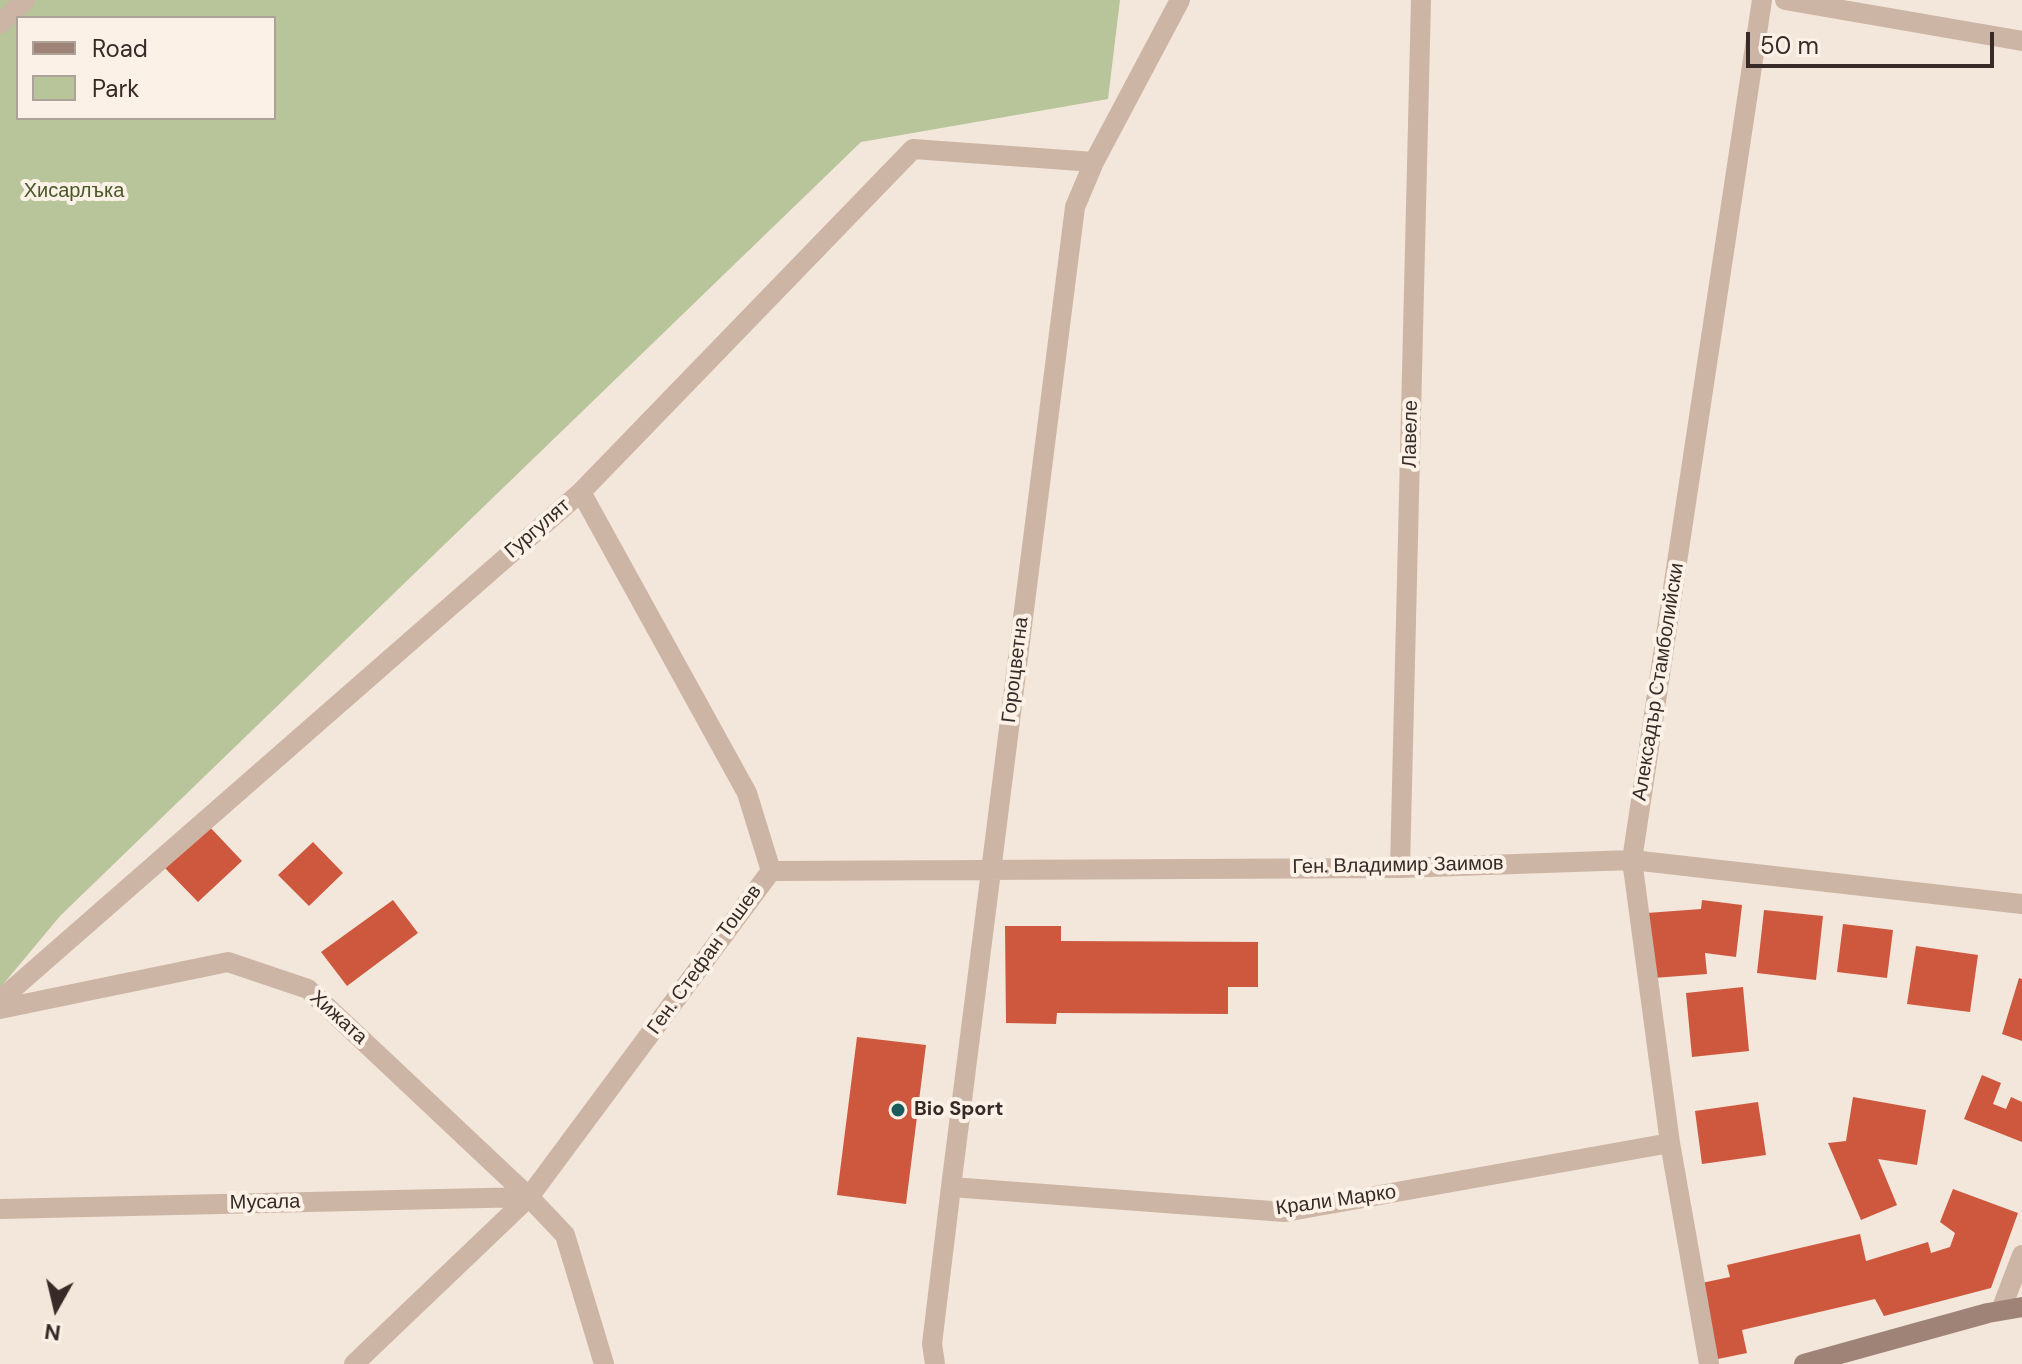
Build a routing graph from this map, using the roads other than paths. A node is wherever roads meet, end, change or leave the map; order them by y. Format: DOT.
graph roads {
  1 [pos="25,0"];
  2 [pos="1180,0"];
  3 [pos="1421,0"];
  4 [pos="1762,0"];
  5 [pos="1785,0"];
  6 [pos="0,24"];
  7 [pos="2022,41"];
  8 [pos="1094,162"];
  9 [pos="581,492"];
  10 [pos="1632,860"];
  11 [pos="1400,868"];
  12 [pos="991,869"];
  13 [pos="771,871"];
  14 [pos="2022,904"];
  15 [pos="0,1000"];
  16 [pos="0,1009"];
  17 [pos="1670,1143"];
  18 [pos="951,1187"];
  19 [pos="529,1197"];
  20 [pos="0,1209"];
  21 [pos="2022,1255"];
  22 [pos="2022,1307"];
  23 [pos="2001,1310"];
  24 [pos="1836,1358"];
  25 [pos="354,1364"];
  26 [pos="604,1364"];
  27 [pos="935,1364"];
  28 [pos="1709,1364"];
  29 [pos="1804,1364"];
  1 -- 6 [label="street"];
  2 -- 8 [label="street, Гороцветна"];
  3 -- 11 [label="street, Лавеле"];
  4 -- 10 [label="street, Алексадър Стамболийски"];
  5 -- 7 [label="street"];
  8 -- 9 [label="street, Гургулят"];
  8 -- 12 [label="street, Гороцветна"];
  9 -- 13 [label="street, Ген. Стефан Тошев"];
  9 -- 15 [label="street, Гургулят"];
  10 -- 11 [label="street, Ген. Владимир Заимов"];
  10 -- 14 [label="street, Ген. Владимир Заимов"];
  10 -- 17 [label="street, Алексадър Стамболийски"];
  11 -- 12 [label="street, Ген. Владимир Заимов"];
  12 -- 13 [label="street, Ген. Владимир Заимов"];
  12 -- 18 [label="street, Гороцветна"];
  13 -- 19 [label="street, Ген. Стефан Тошев"];
  16 -- 19 [label="street, Хижата"];
  17 -- 18 [label="street, Крали Марко"];
  17 -- 28 [label="street, Алексадър Стамболийски"];
  18 -- 27 [label="street, Гороцветна"];
  19 -- 20 [label="street, Мусала"];
  19 -- 25 [label="street, Ген. Стефан Тошев"];
  19 -- 26 [label="street, Хижата"];
  21 -- 23 [label="street"];
  22 -- 23 [label="main road"];
  23 -- 24 [label="main road"];
  24 -- 29 [label="main road"];
}
